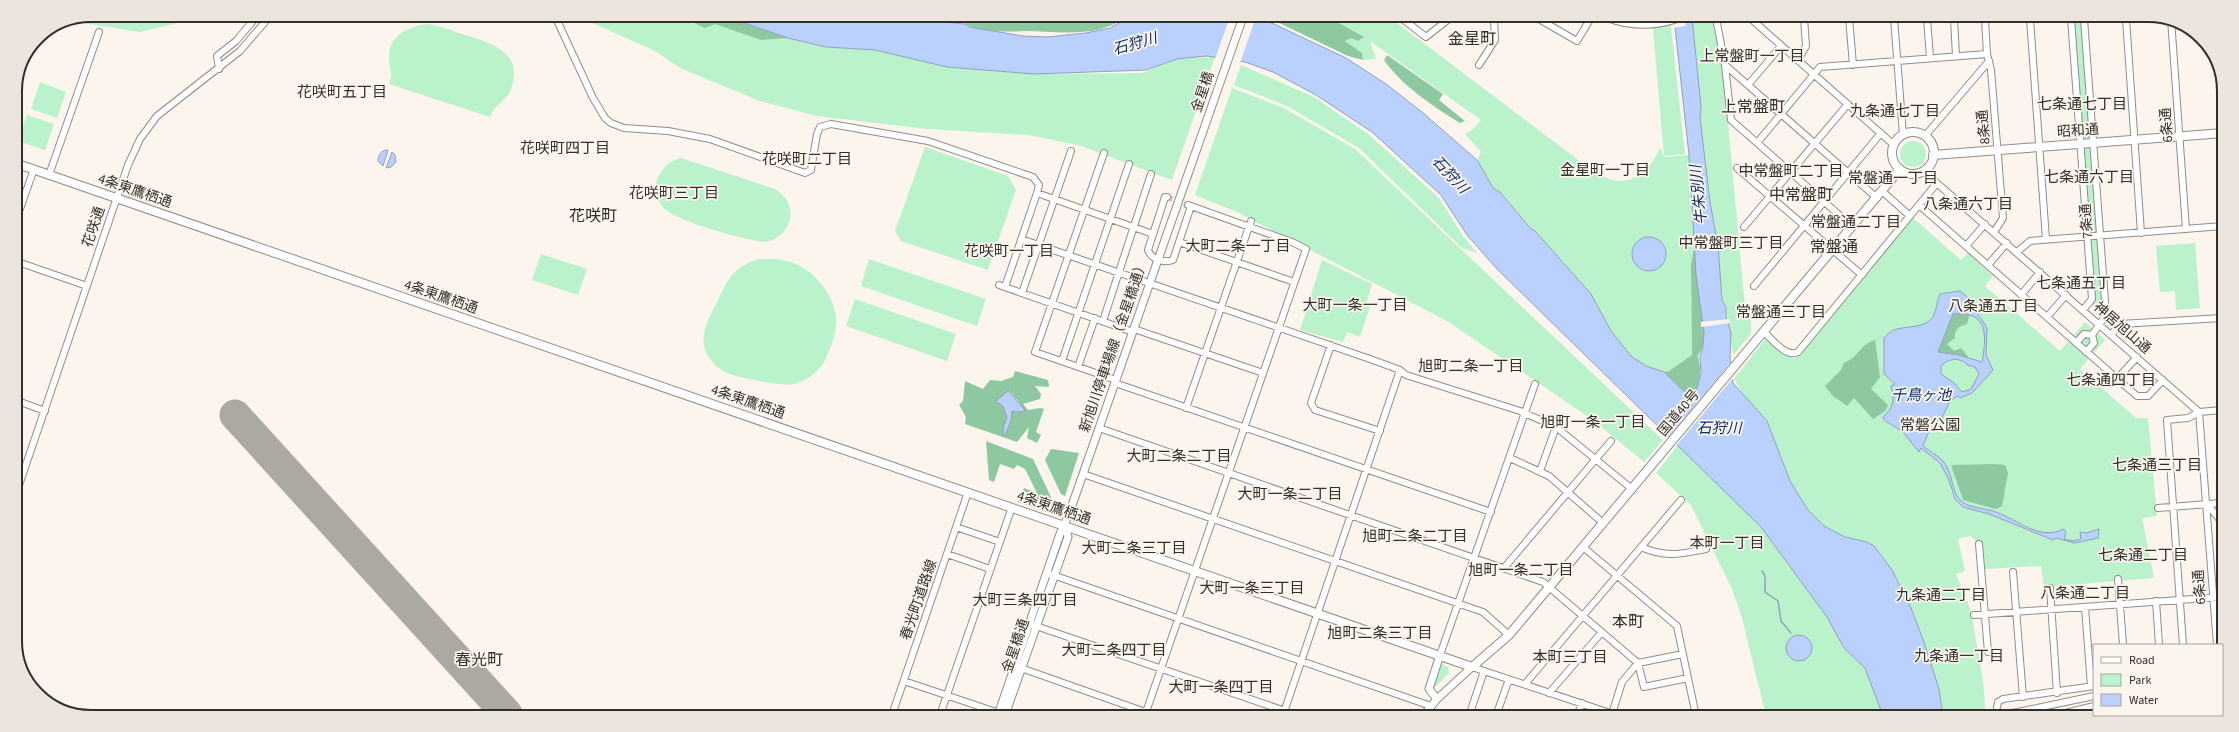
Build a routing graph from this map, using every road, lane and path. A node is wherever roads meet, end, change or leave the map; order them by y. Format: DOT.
graph roads {
  1 [pos="252,22"];
  2 [pos="266,22"];
  3 [pos="558,22"];
  4 [pos="1241,22"];
  5 [pos="1405,22"];
  6 [pos="1445,22"];
  7 [pos="1494,22"];
  8 [pos="1543,22"];
  9 [pos="1588,22"];
  10 [pos="1622,22"];
  11 [pos="1666,22"];
  12 [pos="1717,22"];
  13 [pos="1754,22"];
  14 [pos="1804,22"];
  15 [pos="1849,22"];
  16 [pos="1894,22"];
  17 [pos="1927,22"];
  18 [pos="1954,22"];
  19 [pos="1985,22"];
  20 [pos="2030,22"];
  21 [pos="2071,22"];
  22 [pos="2084,22"];
  23 [pos="2126,22"];
  24 [pos="2172,26"];
  25 [pos="99,32"];
  26 [pos="2073,42"];
  27 [pos="2086,42"];
  28 [pos="1781,46"];
  29 [pos="1987,54"];
  30 [pos="1956,56"];
  31 [pos="1930,58"];
  32 [pos="1798,60"];
  33 [pos="2088,60"];
  34 [pos="1897,61"];
  35 [pos="1989,61"];
  36 [pos="2074,61"];
  37 [pos="1479,65"];
  38 [pos="1725,65"];
  39 [pos="1853,65"];
  40 [pos="219,69"];
  41 [pos="1814,75"];
  42 [pos="1748,85"];
  43 [pos="1848,104"];
  44 [pos="1781,114"];
  45 [pos="1881,133"];
  46 [pos="2217,133"];
  47 [pos="1903,135"];
  48 [pos="1925,136"];
  49 [pos="2180,136"];
  50 [pos="2135,140"];
  51 [pos="1757,143"];
  52 [pos="2094,143"];
  53 [pos="1815,144"];
  54 [pos="2080,144"];
  55 [pos="1894,145"];
  56 [pos="2038,147"];
  57 [pos="1998,150"];
  58 [pos="1071,151"];
  59 [pos="1104,154"];
  60 [pos="1934,155"];
  61 [pos="1129,164"];
  62 [pos="22,166"];
  63 [pos="1737,168"];
  64 [pos="1900,169"];
  65 [pos="34,170"];
  66 [pos="1923,171"];
  67 [pos="1848,172"];
  68 [pos="1791,173"];
  69 [pos="1151,174"];
  70 [pos="49,175"];
  71 [pos="1187,176"];
  72 [pos="1937,182"];
  73 [pos="1882,191"];
  74 [pos="1037,193"];
  75 [pos="1167,197"];
  76 [pos="1770,197"];
  77 [pos="1877,198"];
  78 [pos="117,199"];
  79 [pos="1055,200"];
  80 [pos="1824,202"];
  81 [pos="22,203"];
  82 [pos="1919,205"];
  83 [pos="1085,210"];
  84 [pos="1910,216"];
  85 [pos="1110,218"];
  86 [pos="1250,224"];
  87 [pos="1985,224"];
  88 [pos="1804,226"];
  89 [pos="2217,226"];
  90 [pos="1744,227"];
  91 [pos="1853,227"];
  92 [pos="1135,228"];
  93 [pos="2186,229"];
  94 [pos="1994,232"];
  95 [pos="2141,233"];
  96 [pos="1153,234"];
  97 [pos="2100,236"];
  98 [pos="2087,237"];
  99 [pos="1021,239"];
  100 [pos="2046,239"];
  101 [pos="1179,242"];
  102 [pos="2007,243"];
  103 [pos="1039,246"];
  104 [pos="1966,246"];
  105 [pos="1832,251"];
  106 [pos="2017,252"];
  107 [pos="1070,256"];
  108 [pos="1158,260"];
  109 [pos="1237,262"];
  110 [pos="22,263"];
  111 [pos="1095,264"];
  112 [pos="1988,266"];
  113 [pos="2040,272"];
  114 [pos="1118,273"];
  115 [pos="1862,275"];
  116 [pos="1294,282"];
  117 [pos="1150,284"];
  118 [pos="87,286"];
  119 [pos="1754,286"];
  120 [pos="1022,293"];
  121 [pos="2021,295"];
  122 [pos="2066,295"];
  123 [pos="1053,303"];
  124 [pos="1221,308"];
  125 [pos="2083,310"];
  126 [pos="1078,312"];
  127 [pos="2047,317"];
  128 [pos="1095,318"];
  129 [pos="2217,318"];
  130 [pos="1103,321"];
  131 [pos="2100,325"];
  132 [pos="1278,328"];
  133 [pos="1133,330"];
  134 [pos="1764,332"];
  135 [pos="2092,335"];
  136 [pos="2111,335"];
  137 [pos="2076,343"];
  138 [pos="1331,345"];
  139 [pos="2086,352"];
  140 [pos="1205,353"];
  141 [pos="2137,357"];
  142 [pos="1062,361"];
  143 [pos="1078,367"];
  144 [pos="1400,370"];
  145 [pos="1263,373"];
  146 [pos="2117,379"];
  147 [pos="2163,380"];
  148 [pos="1115,381"];
  149 [pos="1534,384"];
  150 [pos="22,403"];
  151 [pos="1186,408"];
  152 [pos="2217,410"];
  153 [pos="45,411"];
  154 [pos="2199,412"];
  155 [pos="1525,414"];
  156 [pos="1244,427"];
  157 [pos="1556,427"];
  158 [pos="1099,428"];
  159 [pos="1380,430"];
  160 [pos="1611,441"];
  161 [pos="1510,458"];
  162 [pos="1596,458"];
  163 [pos="1367,470"];
  164 [pos="1540,471"];
  165 [pos="1228,473"];
  166 [pos="1083,474"];
  167 [pos="22,477"];
  168 [pos="1632,489"];
  169 [pos="968,492"];
  170 [pos="1568,492"];
  171 [pos="1681,500"];
  172 [pos="2217,503"];
  173 [pos="2207,504"];
  174 [pos="1012,507"];
  175 [pos="2173,507"];
  176 [pos="2158,508"];
  177 [pos="1491,512"];
  178 [pos="1352,516"];
  179 [pos="2217,516"];
  180 [pos="1213,519"];
  181 [pos="1603,523"];
  182 [pos="1065,526"];
  183 [pos="956,527"];
  184 [pos="1000,542"];
  185 [pos="1979,544"];
  186 [pos="1583,547"];
  187 [pos="1641,548"];
  188 [pos="1706,549"];
  189 [pos="947,554"];
  190 [pos="1475,558"];
  191 [pos="1335,561"];
  192 [pos="1504,568"];
  193 [pos="990,569"];
  194 [pos="1195,570"];
  195 [pos="2014,572"];
  196 [pos="1047,573"];
  197 [pos="1054,576"];
  198 [pos="1618,576"];
  199 [pos="2118,579"];
  200 [pos="1549,587"];
  201 [pos="2050,588"];
  202 [pos="2213,597"];
  203 [pos="2217,597"];
  204 [pos="2180,600"];
  205 [pos="2156,601"];
  206 [pos="1460,604"];
  207 [pos="2120,604"];
  208 [pos="2085,606"];
  209 [pos="2051,609"];
  210 [pos="2017,611"];
  211 [pos="1317,613"];
  212 [pos="1984,614"];
  213 [pos="1974,615"];
  214 [pos="1583,616"];
  215 [pos="1178,618"];
  216 [pos="1033,624"];
  217 [pos="1602,632"];
  218 [pos="1509,634"];
  219 [pos="2217,643"];
  220 [pos="2123,644"];
  221 [pos="2159,644"];
  222 [pos="2183,644"];
  223 [pos="1988,652"];
  224 [pos="1683,654"];
  225 [pos="1440,656"];
  226 [pos="1301,661"];
  227 [pos="1638,664"];
  228 [pos="1018,667"];
  229 [pos="1472,667"];
  230 [pos="1161,669"];
  231 [pos="1484,671"];
  232 [pos="1688,678"];
  233 [pos="1509,679"];
  234 [pos="904,681"];
  235 [pos="1525,684"];
  236 [pos="2092,686"];
  237 [pos="2057,692"];
  238 [pos="1549,693"];
  239 [pos="947,696"];
  240 [pos="2093,696"];
  241 [pos="2023,697"];
  242 [pos="1437,699"];
  243 [pos="1582,703"];
  244 [pos="1997,705"];
  245 [pos="1431,706"];
  246 [pos="2093,706"];
  247 [pos="894,710"];
  248 [pos="942,710"];
  249 [pos="990,710"];
  250 [pos="1003,710"];
  251 [pos="1135,710"];
  252 [pos="1147,710"];
  253 [pos="1275,710"];
  254 [pos="1284,710"];
  255 [pos="1428,710"];
  256 [pos="1471,710"];
  257 [pos="1498,710"];
  258 [pos="1580,710"];
  259 [pos="1601,710"];
  260 [pos="1613,710"];
  261 [pos="1695,710"];
  262 [pos="2028,710"];
  263 [pos="2077,710"];
  1 -- 40 [label="street"];
  2 -- 40 [label="street, 花咲通"];
  3 -- 74 [label="street"];
  4 -- 71 [label="main road, 金星橋"];
  5 -- 6 [label="street"];
  7 -- 37 [label="street"];
  8 -- 9 [label="street"];
  10 -- 11 [label="street"];
  12 -- 38 [label="street"];
  13 -- 28 [label="street"];
  14 -- 32 [label="street"];
  15 -- 39 [label="street"];
  16 -- 34 [label="street"];
  17 -- 31 [label="street"];
  18 -- 30 [label="street"];
  19 -- 29 [label="street, 8条通"];
  20 -- 56 [label="street"];
  21 -- 26 [label="street, 7条通"];
  22 -- 27 [label="street, 7条通"];
  23 -- 50 [label="street"];
  24 -- 49 [label="street, 6条通"];
  25 -- 70 [label="street"];
  26 -- 27 [label="street"];
  26 -- 36 [label="street, 7条通"];
  27 -- 33 [label="street, 7条通"];
  28 -- 32 [label="street"];
  28 -- 42 [label="street"];
  29 -- 30 [label="street"];
  29 -- 35 [label="street, 8条通"];
  30 -- 31 [label="street"];
  31 -- 34 [label="street"];
  32 -- 41 [label="street"];
  33 -- 36 [label="street"];
  33 -- 52 [label="street, 7条通"];
  34 -- 39 [label="street"];
  34 -- 47 [label="street"];
  35 -- 48 [label="street"];
  35 -- 57 [label="street, 8条通"];
  36 -- 54 [label="street, 7条通"];
  38 -- 42 [label="street"];
  38 -- 51 [label="street"];
  39 -- 41 [label="street"];
  40 -- 78 [label="street, 花咲通"];
  41 -- 43 [label="street"];
  41 -- 44 [label="street"];
  42 -- 44 [label="street"];
  43 -- 45 [label="street"];
  43 -- 53 [label="street"];
  44 -- 51 [label="street"];
  44 -- 53 [label="street"];
  45 -- 55 [label="street"];
  45 -- 67 [label="street"];
  46 -- 49 [label="highway, 昭和通"];
  47 -- 48 [label="highway"];
  47 -- 55 [label="highway"];
  48 -- 60 [label="highway"];
  49 -- 50 [label="highway, 昭和通"];
  49 -- 93 [label="street, 6条通"];
  50 -- 52 [label="highway, 昭和通"];
  50 -- 95 [label="street"];
  51 -- 68 [label="street"];
  52 -- 54 [label="highway, 昭和通"];
  52 -- 97 [label="street, 7条通"];
  53 -- 67 [label="street"];
  53 -- 68 [label="street"];
  54 -- 56 [label="highway, 昭和通"];
  54 -- 98 [label="street, 7条通"];
  55 -- 64 [label="highway"];
  56 -- 57 [label="highway, 昭和通"];
  56 -- 100 [label="street"];
  57 -- 60 [label="highway, 昭和通"];
  57 -- 94 [label="street, 8条通"];
  58 -- 79 [label="street"];
  59 -- 83 [label="street"];
  60 -- 66 [label="highway"];
  61 -- 85 [label="street"];
  62 -- 65 [label="highway, 4条東鷹栖通"];
  63 -- 76 [label="street"];
  64 -- 66 [label="highway"];
  64 -- 73 [label="highway, 国道40号"];
  65 -- 70 [label="highway, 4条東鷹栖通"];
  65 -- 81 [label="street"];
  66 -- 72 [label="street, 神居旭山通"];
  67 -- 77 [label="street"];
  67 -- 80 [label="street"];
  68 -- 76 [label="street"];
  68 -- 80 [label="street"];
  69 -- 92 [label="street"];
  70 -- 78 [label="highway, 4条東鷹栖通"];
  71 -- 108 [label="main road, 新旭川停車場線（金星橋通）"];
  72 -- 82 [label="street"];
  72 -- 87 [label="street, 神居旭山通"];
  73 -- 77 [label="highway, 国道40号"];
  73 -- 84 [label="street"];
  74 -- 79 [label="street"];
  74 -- 99 [label="street"];
  75 -- 96 [label="street"];
  76 -- 88 [label="street"];
  76 -- 90 [label="street"];
  77 -- 91 [label="highway, 国道40号"];
  78 -- 118 [label="street, 花咲通"];
  78 -- 169 [label="highway, 4条東鷹栖通"];
  79 -- 83 [label="street"];
  79 -- 103 [label="street"];
  80 -- 88 [label="street"];
  80 -- 91 [label="street"];
  82 -- 84 [label="street"];
  82 -- 104 [label="street"];
  83 -- 85 [label="street"];
  83 -- 107 [label="street"];
  84 -- 115 [label="street"];
  85 -- 92 [label="street"];
  85 -- 111 [label="street"];
  86 -- 101 [label="street"];
  86 -- 109 [label="street"];
  86 -- 116 [label="street"];
  87 -- 94 [label="street, 神居旭山通"];
  87 -- 104 [label="street"];
  88 -- 105 [label="street"];
  88 -- 119 [label="street"];
  89 -- 93 [label="street"];
  91 -- 105 [label="highway, 国道40号"];
  92 -- 96 [label="street"];
  92 -- 114 [label="street"];
  93 -- 95 [label="street"];
  94 -- 102 [label="street, 神居旭山通"];
  95 -- 97 [label="street"];
  96 -- 108 [label="street"];
  97 -- 98 [label="street"];
  97 -- 131 [label="street, 7条通"];
  98 -- 100 [label="street"];
  98 -- 125 [label="street, 7条通"];
  99 -- 103 [label="street"];
  99 -- 120 [label="street"];
  100 -- 106 [label="street"];
  101 -- 108 [label="street"];
  101 -- 109 [label="street"];
  102 -- 106 [label="street, 神居旭山通"];
  102 -- 112 [label="street"];
  103 -- 107 [label="street"];
  103 -- 120 [label="street"];
  104 -- 112 [label="street"];
  105 -- 115 [label="street"];
  105 -- 134 [label="highway, 国道40号"];
  106 -- 113 [label="street, 神居旭山通"];
  107 -- 111 [label="street"];
  107 -- 123 [label="street"];
  108 -- 117 [label="main road, 新旭川停車場線（金星橋通）"];
  109 -- 116 [label="street"];
  109 -- 124 [label="street"];
  110 -- 118 [label="street"];
  111 -- 114 [label="street"];
  111 -- 126 [label="street"];
  112 -- 121 [label="street"];
  113 -- 121 [label="street"];
  113 -- 122 [label="street, 神居旭山通"];
  114 -- 117 [label="street"];
  114 -- 130 [label="street"];
  115 -- 134 [label="street"];
  116 -- 132 [label="street"];
  117 -- 124 [label="street"];
  117 -- 133 [label="main road, 新旭川停車場線（金星橋通）"];
  118 -- 153 [label="street, 花咲通"];
  120 -- 123 [label="street"];
  121 -- 127 [label="street"];
  122 -- 125 [label="street, 神居旭山通"];
  122 -- 127 [label="street"];
  123 -- 126 [label="street"];
  123 -- 142 [label="street"];
  124 -- 132 [label="street"];
  124 -- 140 [label="street"];
  125 -- 131 [label="street, 神居旭山通"];
  126 -- 128 [label="street"];
  126 -- 142 [label="street"];
  127 -- 137 [label="street"];
  128 -- 130 [label="street"];
  128 -- 143 [label="street"];
  129 -- 136 [label="street"];
  130 -- 133 [label="street"];
  131 -- 135 [label="street"];
  131 -- 136 [label="street, 神居旭山通"];
  132 -- 138 [label="street"];
  132 -- 145 [label="street"];
  133 -- 140 [label="street"];
  133 -- 148 [label="main road, 新旭川停車場線（金星橋通）"];
  134 -- 168 [label="highway, 国道40号"];
  135 -- 137 [label="street"];
  135 -- 139 [label="street"];
  136 -- 141 [label="street, 神居旭山通"];
  137 -- 139 [label="street"];
  138 -- 144 [label="street"];
  138 -- 159 [label="street"];
  139 -- 146 [label="street"];
  140 -- 145 [label="street"];
  140 -- 151 [label="street"];
  141 -- 146 [label="street"];
  141 -- 147 [label="street, 神居旭山通"];
  142 -- 143 [label="street"];
  143 -- 148 [label="street"];
  144 -- 155 [label="street"];
  144 -- 159 [label="street"];
  145 -- 156 [label="street"];
  146 -- 147 [label="street"];
  147 -- 154 [label="street, 神居旭山通"];
  148 -- 151 [label="street"];
  148 -- 158 [label="main road, 新旭川停車場線（金星橋通）"];
  149 -- 155 [label="street"];
  150 -- 153 [label="street"];
  151 -- 156 [label="street"];
  152 -- 154 [label="street"];
  153 -- 167 [label="street, 花咲通"];
  154 -- 173 [label="street"];
  154 -- 175 [label="street"];
  155 -- 157 [label="street"];
  155 -- 161 [label="street"];
  156 -- 163 [label="street"];
  156 -- 165 [label="street"];
  157 -- 162 [label="street"];
  157 -- 164 [label="street"];
  158 -- 165 [label="street"];
  158 -- 166 [label="main road, 新旭川停車場線（金星橋通）"];
  159 -- 163 [label="street"];
  160 -- 162 [label="street"];
  161 -- 164 [label="street"];
  161 -- 177 [label="street"];
  162 -- 168 [label="street"];
  162 -- 170 [label="street"];
  163 -- 177 [label="street"];
  163 -- 178 [label="street"];
  164 -- 170 [label="street"];
  165 -- 178 [label="street"];
  165 -- 180 [label="street"];
  166 -- 180 [label="street"];
  166 -- 182 [label="main road, 新旭川停車場線（金星橋通）"];
  168 -- 181 [label="highway, 国道40号"];
  169 -- 174 [label="highway, 4条東鷹栖通"];
  169 -- 183 [label="street, 春光町道路線"];
  170 -- 181 [label="street"];
  170 -- 192 [label="street"];
  171 -- 187 [label="street"];
  172 -- 173 [label="street"];
  173 -- 175 [label="street"];
  173 -- 179 [label="street"];
  173 -- 202 [label="street, 6条通"];
  174 -- 182 [label="highway, 4条東鷹栖通"];
  174 -- 184 [label="street"];
  175 -- 176 [label="street"];
  175 -- 204 [label="street"];
  177 -- 190 [label="street"];
  178 -- 190 [label="street"];
  178 -- 191 [label="street"];
  180 -- 191 [label="street"];
  180 -- 194 [label="street"];
  181 -- 186 [label="highway, 国道40号"];
  182 -- 194 [label="highway, 4条東鷹栖通"];
  182 -- 196 [label="main road, 金星橋通"];
  182 -- 197 [label="main road, 金星橋通"];
  183 -- 184 [label="street"];
  183 -- 189 [label="street, 春光町道路線"];
  184 -- 193 [label="street"];
  185 -- 212 [label="street"];
  186 -- 198 [label="street"];
  186 -- 200 [label="highway, 国道40号"];
  187 -- 188 [label="street"];
  187 -- 198 [label="street"];
  189 -- 193 [label="street"];
  189 -- 234 [label="street, 春光町道路線"];
  190 -- 192 [label="street"];
  190 -- 206 [label="street"];
  191 -- 206 [label="street"];
  191 -- 211 [label="street"];
  192 -- 200 [label="street"];
  193 -- 239 [label="street"];
  194 -- 211 [label="highway, 4条東鷹栖通"];
  194 -- 215 [label="street"];
  195 -- 210 [label="street"];
  196 -- 197 [label="street"];
  196 -- 216 [label="main road, 金星橋通"];
  197 -- 215 [label="street"];
  197 -- 216 [label="main road, 金星橋通"];
  198 -- 214 [label="street"];
  198 -- 224 [label="street"];
  199 -- 207 [label="street"];
  200 -- 214 [label="street"];
  200 -- 218 [label="highway, 国道40号"];
  201 -- 209 [label="street"];
  202 -- 203 [label="street"];
  202 -- 204 [label="street"];
  202 -- 219 [label="street, 6条通"];
  204 -- 205 [label="street"];
  204 -- 222 [label="street"];
  205 -- 207 [label="street"];
  205 -- 221 [label="street"];
  206 -- 218 [label="street"];
  206 -- 225 [label="street"];
  207 -- 208 [label="street"];
  207 -- 220 [label="street"];
  208 -- 209 [label="street"];
  208 -- 236 [label="street"];
  209 -- 210 [label="street"];
  209 -- 237 [label="street"];
  210 -- 212 [label="street"];
  210 -- 241 [label="street"];
  211 -- 225 [label="highway, 4条東鷹栖通"];
  211 -- 226 [label="street"];
  212 -- 213 [label="street"];
  212 -- 223 [label="street"];
  214 -- 217 [label="street"];
  214 -- 235 [label="street"];
  215 -- 226 [label="street"];
  215 -- 230 [label="street"];
  216 -- 228 [label="main road, 金星橋通"];
  216 -- 230 [label="street"];
  217 -- 227 [label="street"];
  217 -- 238 [label="street"];
  218 -- 229 [label="highway, 国道40号"];
  224 -- 227 [label="street"];
  224 -- 232 [label="street"];
  225 -- 229 [label="highway, 4条東鷹栖通"];
  225 -- 242 [label="main road"];
  226 -- 245 [label="street"];
  226 -- 254 [label="street"];
  227 -- 232 [label="street"];
  227 -- 260 [label="street"];
  228 -- 250 [label="main road, 金星橋通"];
  228 -- 251 [label="street"];
  229 -- 231 [label="street"];
  229 -- 242 [label="main road"];
  230 -- 252 [label="street"];
  230 -- 253 [label="street"];
  231 -- 233 [label="street"];
  231 -- 256 [label="street"];
  232 -- 261 [label="street"];
  233 -- 235 [label="street"];
  233 -- 257 [label="street"];
  234 -- 239 [label="street"];
  234 -- 247 [label="street, 春光町道路線"];
  235 -- 238 [label="street"];
  236 -- 237 [label="street"];
  237 -- 241 [label="street"];
  238 -- 243 [label="street"];
  239 -- 248 [label="street"];
  239 -- 249 [label="street"];
  240 -- 262 [label="street"];
  241 -- 244 [label="street"];
  242 -- 245 [label="main road"];
  243 -- 258 [label="street"];
  243 -- 259 [label="street"];
  245 -- 255 [label="main road"];
  246 -- 263 [label="street"];
}
